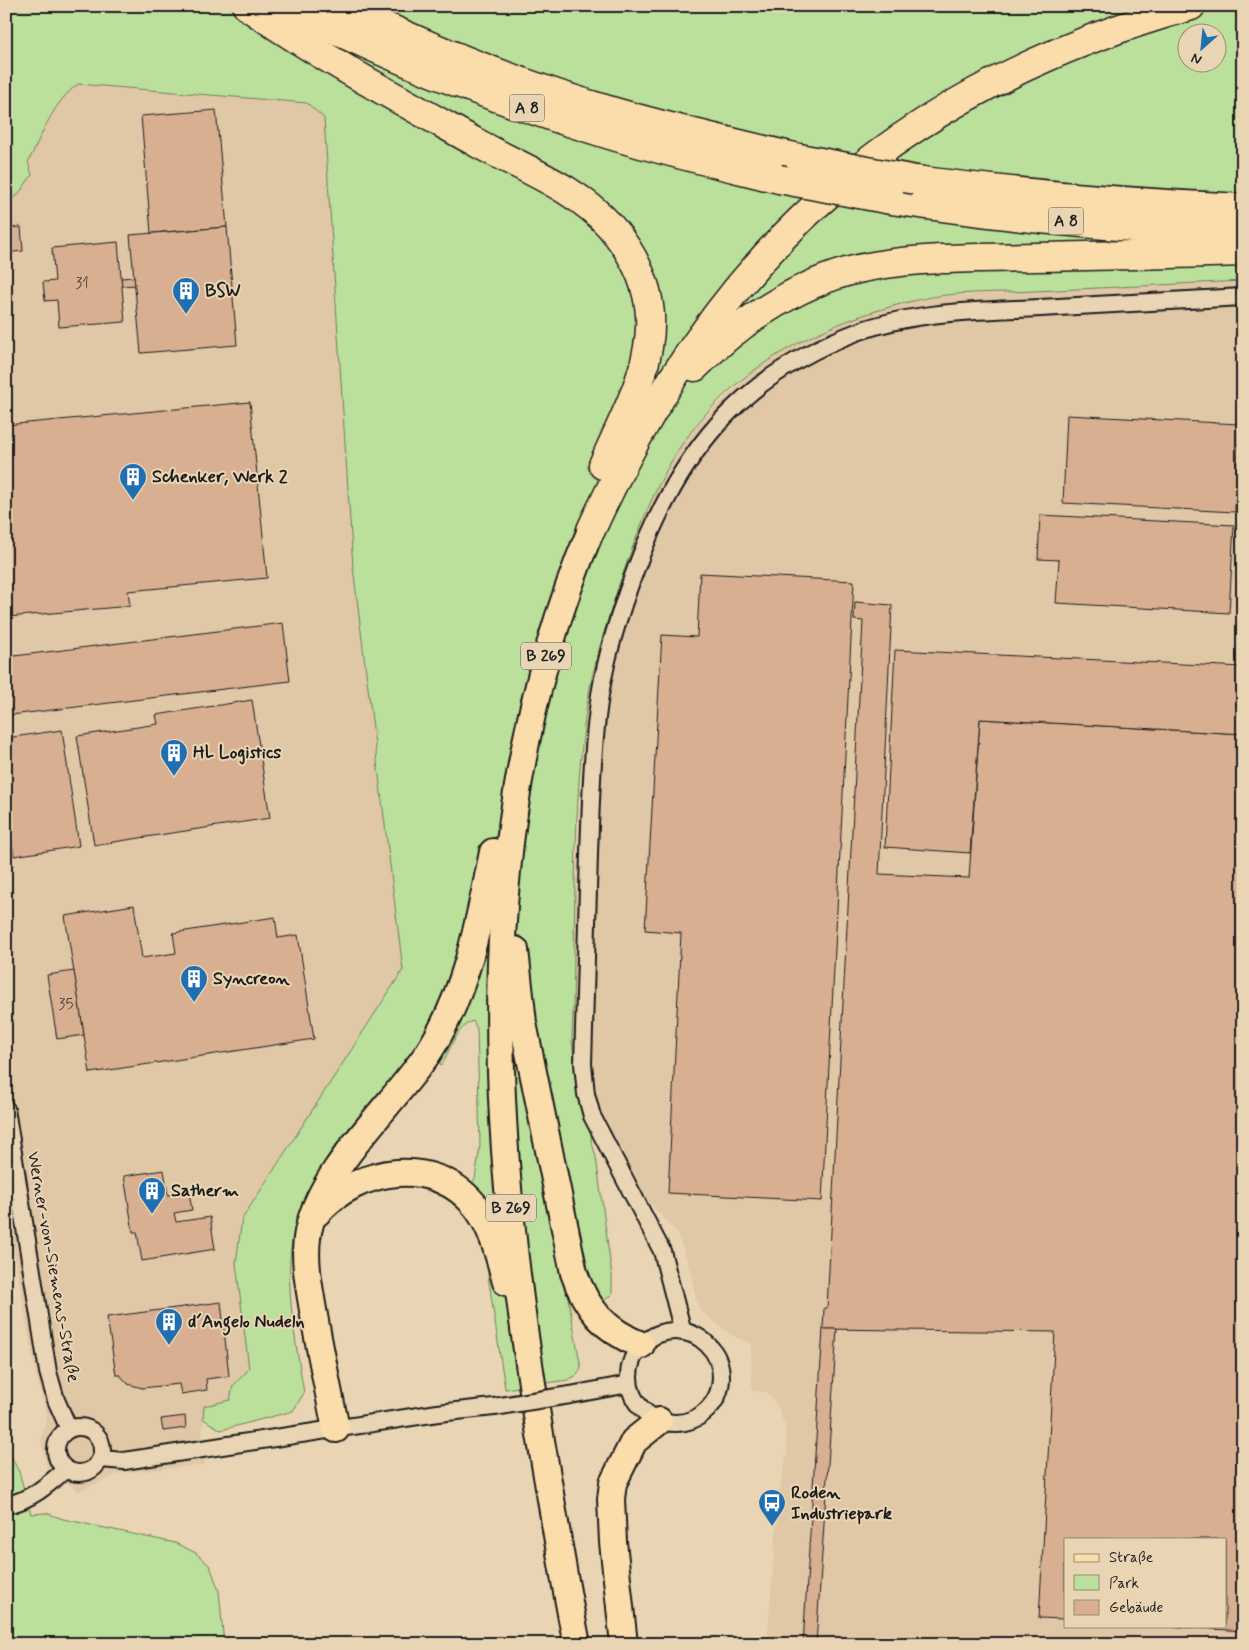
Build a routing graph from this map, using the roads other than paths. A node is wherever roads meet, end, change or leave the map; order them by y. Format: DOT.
graph roads {
  1 [pos="247,6"];
  2 [pos="287,6"];
  3 [pos="342,6"];
  4 [pos="1152,6"];
  5 [pos="1191,6"];
  6 [pos="1243,208"];
  7 [pos="1243,232"];
  8 [pos="1243,252"];
  9 [pos="1243,297"];
  10 [pos="585,527"];
  11 [pos="513,781"];
  12 [pos="6,1109"];
  13 [pos="311,1219"];
  14 [pos="512,1307"];
  15 [pos="683,1332"];
  16 [pos="641,1345"];
  17 [pos="629,1384"];
  18 [pos="659,1421"];
  19 [pos="69,1429"];
  20 [pos="336,1429"];
  21 [pos="101,1459"];
  22 [pos="66,1469"];
  23 [pos="6,1505"];
  24 [pos="575,1635"];
  25 [pos="624,1644"];
  1 -- 10 [label="highway"];
  2 -- 7 [label="highway, A 8 / A 8, bridge"];
  3 -- 6 [label="highway, A 8, bridge"];
  4 -- 10 [label="highway"];
  5 -- 10 [label="highway"];
  8 -- 10 [label="highway"];
  9 -- 15 [label="street"];
  10 -- 11 [label="main road, B 269 / B 269"];
  11 -- 13 [label="main road"];
  11 -- 14 [label="main road"];
  11 -- 16 [label="main road"];
  11 -- 24 [label="main road, B 269 / B 269"];
  12 -- 19 [label="street, Werner-von-Siemens-Straße"];
  13 -- 14 [label="main road"];
  13 -- 20 [label="main road"];
  14 -- 24 [label="main road"];
  15 -- 16 [label="street"];
  15 -- 18 [label="street"];
  16 -- 17 [label="street"];
  17 -- 18 [label="street"];
  17 -- 20 [label="street, bridge"];
  18 -- 25 [label="main road"];
  19 -- 21 [label="street"];
  19 -- 22 [label="street"];
  20 -- 21 [label="street"];
  21 -- 22 [label="street"];
  22 -- 23 [label="street"];
}
